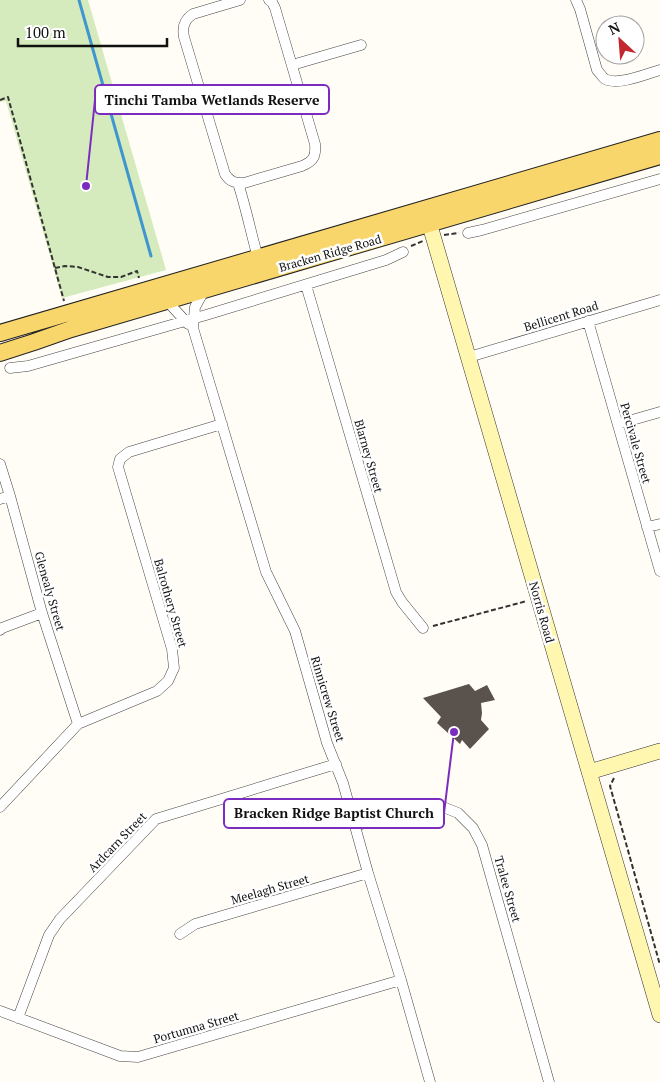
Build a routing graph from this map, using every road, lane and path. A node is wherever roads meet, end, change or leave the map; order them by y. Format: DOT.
graph roads {
  1 [pos="240,0"];
  2 [pos="269,0"];
  3 [pos="576,0"];
  4 [pos="360,45"];
  5 [pos="292,65"];
  6 [pos="660,70"];
  7 [pos="0,100"];
  8 [pos="660,140"];
  9 [pos="660,156"];
  10 [pos="660,179"];
  11 [pos="238,183"];
  12 [pos="427,216"];
  13 [pos="464,233"];
  14 [pos="451,234"];
  15 [pos="420,242"];
  16 [pos="407,249"];
  17 [pos="258,258"];
  18 [pos="55,268"];
  19 [pos="140,284"];
  20 [pos="306,285"];
  21 [pos="205,289"];
  22 [pos="167,300"];
  23 [pos="660,300"];
  24 [pos="65,306"];
  25 [pos="588,321"];
  26 [pos="190,322"];
  27 [pos="0,333"];
  28 [pos="0,353"];
  29 [pos="469,357"];
  30 [pos="10,368"];
  31 [pos="660,412"];
  32 [pos="222,424"];
  33 [pos="618,424"];
  34 [pos="0,464"];
  35 [pos="5,498"];
  36 [pos="660,524"];
  37 [pos="647,527"];
  38 [pos="660,571"];
  39 [pos="528,601"];
  40 [pos="42,613"];
  41 [pos="423,628"];
  42 [pos="0,630"];
  43 [pos="78,724"];
  44 [pos="660,751"];
  45 [pos="336,764"];
  46 [pos="589,772"];
  47 [pos="614,778"];
  48 [pos="0,807"];
  49 [pos="355,826"];
  50 [pos="368,873"];
  51 [pos="180,934"];
  52 [pos="660,965"];
  53 [pos="401,980"];
  54 [pos="0,1011"];
  55 [pos="660,1013"];
  56 [pos="18,1018"];
  57 [pos="430,1082"];
  58 [pos="550,1082"];
  1 -- 11 [label="street"];
  2 -- 5 [label="street"];
  3 -- 6 [label="street"];
  4 -- 5 [label="street"];
  5 -- 11 [label="street"];
  7 -- 18 [label="path"];
  8 -- 12 [label="main road, Bracken Ridge Road"];
  9 -- 12 [label="main road, Bracken Ridge Road"];
  10 -- 13 [label="street"];
  11 -- 17 [label="street"];
  12 -- 17 [label="main road, Bracken Ridge Road"];
  12 -- 21 [label="main road, Bracken Ridge Road"];
  12 -- 29 [label="main road, Norris Road"];
  13 -- 14 [label="path"];
  15 -- 16 [label="path"];
  16 -- 20 [label="street, Bracken Ridge Road"];
  17 -- 27 [label="main road, Bracken Ridge Road"];
  18 -- 19 [label="path"];
  18 -- 24 [label="path"];
  20 -- 26 [label="street, Bracken Ridge Road"];
  20 -- 41 [label="street, Blarney Street"];
  21 -- 22 [label="main road, Bracken Ridge Road"];
  21 -- 26 [label="street"];
  22 -- 26 [label="street, Rinnicrew Street"];
  22 -- 28 [label="main road, Bracken Ridge Road"];
  23 -- 25 [label="street, Bellicent Road"];
  25 -- 29 [label="street, Bellicent Road"];
  25 -- 33 [label="street, Percivale Street"];
  26 -- 30 [label="street, Bracken Ridge Road"];
  26 -- 32 [label="street, Rinnicrew Street"];
  29 -- 46 [label="main road, Norris Road"];
  31 -- 33 [label="street"];
  32 -- 43 [label="street, Balrothery Street"];
  32 -- 45 [label="street, Rinnicrew Street"];
  33 -- 37 [label="street, Percivale Street"];
  34 -- 35 [label="street, Glenealy Street"];
  35 -- 40 [label="street, Glenealy Street"];
  36 -- 37 [label="street"];
  37 -- 38 [label="street, Percivale Street"];
  39 -- 41 [label="path"];
  40 -- 42 [label="street"];
  40 -- 43 [label="street, Glenealy Street"];
  43 -- 48 [label="street, Balrothery Street"];
  44 -- 46 [label="main road"];
  45 -- 49 [label="street, Rinnicrew Street"];
  45 -- 56 [label="street, Ardcarn Street"];
  46 -- 55 [label="main road, Norris Road"];
  47 -- 52 [label="path"];
  49 -- 50 [label="street, Rinnicrew Street"];
  49 -- 58 [label="street, Tralee Street"];
  50 -- 51 [label="street, Meelagh Street"];
  50 -- 53 [label="street, Rinnicrew Street"];
  53 -- 56 [label="street, Portumna Street"];
  53 -- 57 [label="street, Rinnicrew Street"];
  54 -- 56 [label="street, Portumna Street"];
}
